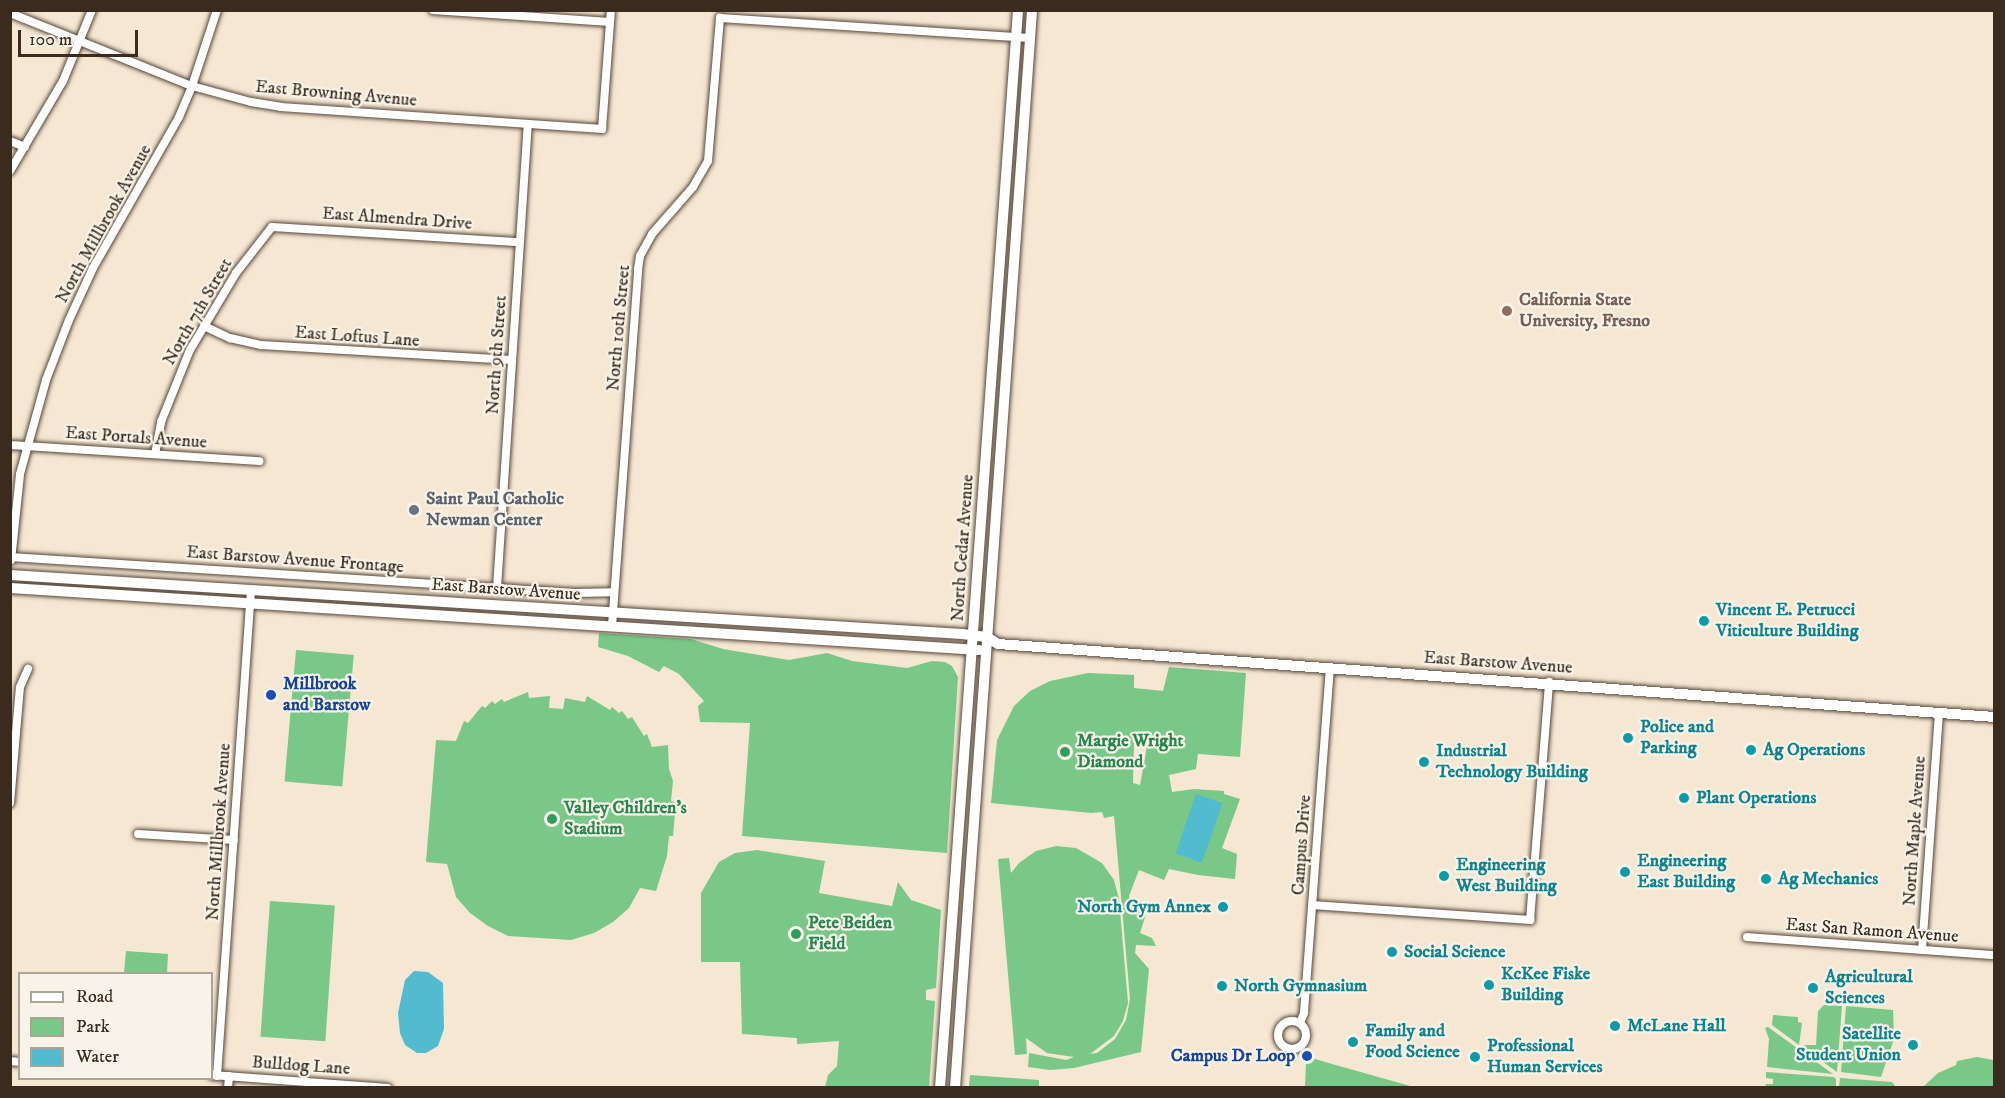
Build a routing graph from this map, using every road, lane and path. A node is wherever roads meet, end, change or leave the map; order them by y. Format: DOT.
graph roads {
  1 [pos="92,10"];
  2 [pos="218,10"];
  3 [pos="433,10"];
  4 [pos="611,10"];
  5 [pos="1018,10"];
  6 [pos="1032,10"];
  7 [pos="10,13"];
  8 [pos="512,13"];
  9 [pos="610,22"];
  10 [pos="1016,37"];
  11 [pos="1030,38"];
  12 [pos="80,41"];
  13 [pos="192,86"];
  14 [pos="528,124"];
  15 [pos="10,141"];
  16 [pos="25,147"];
  17 [pos="10,171"];
  18 [pos="1004,195"];
  19 [pos="272,227"];
  20 [pos="520,242"];
  21 [pos="1011,308"];
  22 [pos="204,326"];
  23 [pos="512,360"];
  24 [pos="10,445"];
  25 [pos="26,446"];
  26 [pos="155,454"];
  27 [pos="259,461"];
  28 [pos="11,558"];
  29 [pos="10,575"];
  30 [pos="10,588"];
  31 [pos="497,588"];
  32 [pos="251,590"];
  33 [pos="614,592"];
  34 [pos="250,604"];
  35 [pos="613,613"];
  36 [pos="612,626"];
  37 [pos="973,635"];
  38 [pos="987,637"];
  39 [pos="998,644"];
  40 [pos="972,650"];
  41 [pos="986,650"];
  42 [pos="1330,668"];
  43 [pos="28,669"];
  44 [pos="1549,682"];
  45 [pos="1939,713"];
  46 [pos="1995,717"];
  47 [pos="10,803"];
  48 [pos="138,834"];
  49 [pos="234,840"];
  50 [pos="1312,905"];
  51 [pos="1747,937"];
  52 [pos="1922,950"];
  53 [pos="1995,955"];
  54 [pos="1300,1023"];
  55 [pos="214,1075"];
  56 [pos="229,1076"];
  57 [pos="228,1088"];
  58 [pos="388,1088"];
  59 [pos="940,1088"];
  60 [pos="955,1088"];
  1 -- 12 [label="street"];
  2 -- 13 [label="street, North Millbrook Avenue"];
  3 -- 8 [label="street"];
  4 -- 9 [label="street"];
  5 -- 10 [label="main road, North Cedar Avenue"];
  6 -- 11 [label="main road, North Cedar Avenue"];
  7 -- 12 [label="street, East Browning Avenue"];
  8 -- 9 [label="street"];
  9 -- 14 [label="street, East Browning Avenue"];
  10 -- 11 [label="street"];
  10 -- 18 [label="main road, North Cedar Avenue"];
  10 -- 33 [label="street, North 10th Street"];
  11 -- 21 [label="main road, North Cedar Avenue"];
  12 -- 13 [label="street, East Browning Avenue"];
  12 -- 16 [label="street"];
  13 -- 14 [label="street, East Browning Avenue"];
  13 -- 25 [label="street, North Millbrook Avenue"];
  14 -- 20 [label="street, North 9th Street"];
  15 -- 16 [label="street"];
  16 -- 17 [label="street"];
  18 -- 21 [label="main road"];
  18 -- 37 [label="main road, North Cedar Avenue"];
  19 -- 20 [label="street, East Almendra Drive"];
  19 -- 22 [label="street, North 7th Street"];
  20 -- 23 [label="street, North 9th Street"];
  21 -- 38 [label="main road, North Cedar Avenue"];
  22 -- 23 [label="street, East Loftus Lane"];
  22 -- 26 [label="street, North 7th Street"];
  23 -- 31 [label="street, North 9th Street"];
  24 -- 25 [label="street, East Portals Avenue"];
  25 -- 26 [label="street, East Portals Avenue"];
  25 -- 28 [label="street, North Millbrook Avenue"];
  26 -- 27 [label="street, East Portals Avenue"];
  28 -- 31 [label="street, East Barstow Avenue Frontage"];
  29 -- 32 [label="main road, East Barstow Avenue"];
  30 -- 34 [label="main road, East Barstow Avenue"];
  31 -- 33 [label="street, East Barstow Avenue Frontage"];
  32 -- 34 [label="street, North Millbrook Avenue"];
  32 -- 35 [label="main road, East Barstow Avenue"];
  33 -- 35 [label="street, North 10th Street"];
  34 -- 36 [label="main road, East Barstow Avenue"];
  34 -- 49 [label="street, North Millbrook Avenue"];
  35 -- 36 [label="street, North 10th Street"];
  35 -- 37 [label="main road, East Barstow Avenue"];
  36 -- 40 [label="main road, East Barstow Avenue"];
  37 -- 38 [label="main road, East Barstow Avenue"];
  37 -- 40 [label="main road, North Cedar Avenue"];
  38 -- 39 [label="main road, East Barstow Avenue"];
  38 -- 41 [label="main road, North Cedar Avenue"];
  39 -- 41 [label="main road, East Barstow Avenue"];
  39 -- 42 [label="main road, East Barstow Avenue"];
  40 -- 41 [label="main road, East Barstow Avenue"];
  40 -- 59 [label="main road, North Cedar Avenue"];
  41 -- 60 [label="main road, North Cedar Avenue"];
  42 -- 44 [label="main road, East Barstow Avenue"];
  42 -- 50 [label="street, Campus Drive"];
  43 -- 47 [label="street"];
  44 -- 45 [label="main road, East Barstow Avenue"];
  44 -- 50 [label="street"];
  45 -- 46 [label="main road, East Barstow Avenue"];
  45 -- 52 [label="street, North Maple Avenue"];
  48 -- 49 [label="street"];
  49 -- 55 [label="street, North Millbrook Avenue"];
  50 -- 54 [label="street, Campus Drive"];
  51 -- 52 [label="street, East San Ramon Avenue"];
  52 -- 53 [label="street, East San Ramon Avenue"];
  55 -- 56 [label="street, Bulldog Lane"];
  56 -- 57 [label="street"];
  56 -- 58 [label="street, Bulldog Lane"];
}
